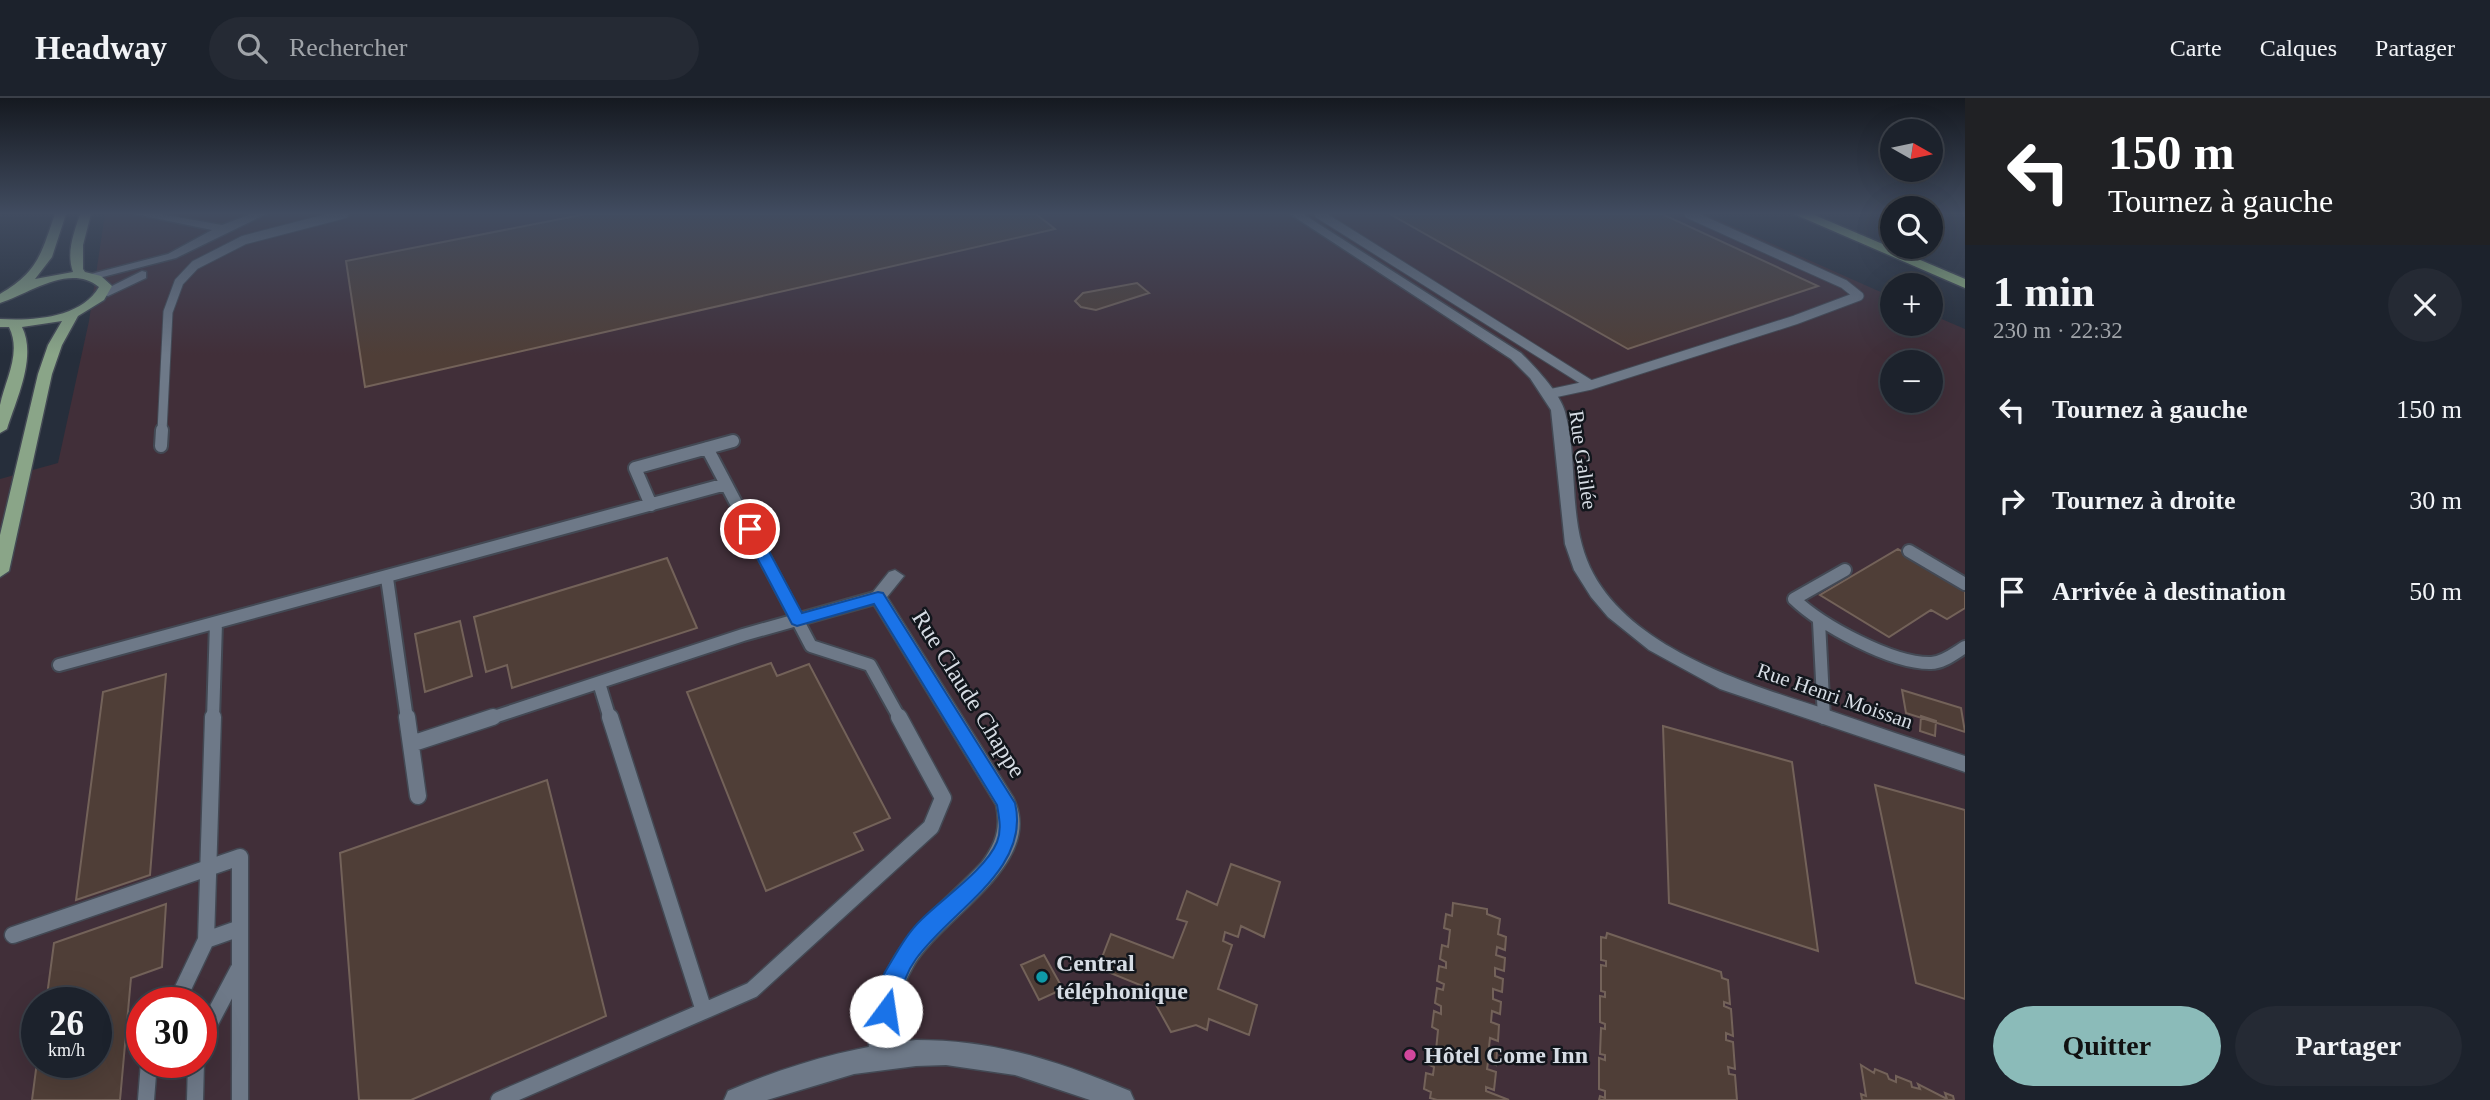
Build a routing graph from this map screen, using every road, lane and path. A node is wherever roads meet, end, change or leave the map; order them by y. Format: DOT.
graph roads {
  1 [pos="43,261"];
  2 [pos="75,261"];
  3 [pos="155,261"];
  4 [pos="166,261"];
  5 [pos="205,261"];
  6 [pos="1368,261"];
  7 [pos="1393,261"];
  8 [pos="1793,261"];
  9 [pos="1910,261"];
  10 [pos="1939,261"];
  11 [pos="1965,271"];
  12 [pos="81,276"];
  13 [pos="95,278"];
  14 [pos="1965,284"];
  15 [pos="23,286"];
  16 [pos="104,293"];
  17 [pos="0,299"];
  18 [pos="73,313"];
  19 [pos="7,324"];
  20 [pos="1591,385"];
  21 [pos="1549,394"];
  22 [pos="0,429"];
  23 [pos="733,442"];
  24 [pos="161,446"];
  25 [pos="707,448"];
  26 [pos="726,484"];
  27 [pos="651,505"];
  28 [pos="1909,551"];
  29 [pos="1845,570"];
  30 [pos="0,571"];
  31 [pos="895,576"];
  32 [pos="387,578"];
  33 [pos="1965,584"];
  34 [pos="878,597"];
  35 [pos="797,620"];
  36 [pos="1819,622"];
  37 [pos="216,623"];
  38 [pos="1965,647"];
  39 [pos="59,665"];
  40 [pos="1691,667"];
  41 [pos="599,683"];
  42 [pos="1824,718"];
  43 [pos="411,744"];
  44 [pos="1965,764"];
  45 [pos="418,796"];
  46 [pos="209,867"];
  47 [pos="240,928"];
  48 [pos="13,935"];
  49 [pos="206,940"];
  50 [pos="240,966"];
  51 [pos="184,987"];
  52 [pos="217,1010"];
  53 [pos="704,1011"];
  54 [pos="880,1056"];
  55 [pos="148,1078"];
  56 [pos="196,1078"];
  57 [pos="146,1100"];
  58 [pos="195,1100"];
  59 [pos="240,1100"];
  60 [pos="499,1100"];
  61 [pos="737,1100"];
  62 [pos="1121,1100"];
  1 -- 15 [label="main road"];
  2 -- 12 [label="main road"];
  3 -- 13 [label="street"];
  4 -- 16 [label="street"];
  5 -- 24 [label="lane"];
  6 -- 21 [label="street, Rue Galilée"];
  7 -- 20 [label="lane"];
  8 -- 20 [label="lane"];
  9 -- 14 [label="highway"];
  10 -- 11 [label="highway"];
  12 -- 13 [label="main road"];
  12 -- 15 [label="main road"];
  13 -- 16 [label="main road"];
  15 -- 17 [label="main road"];
  16 -- 18 [label="main road"];
  18 -- 19 [label="main road"];
  18 -- 30 [label="main road"];
  19 -- 22 [label="main road"];
  20 -- 21 [label="lane"];
  21 -- 40 [label="street, Rue Galilée"];
  23 -- 25 [label="lane"];
  25 -- 26 [label="lane"];
  25 -- 27 [label="lane"];
  26 -- 27 [label="lane"];
  26 -- 35 [label="lane"];
  27 -- 32 [label="lane"];
  28 -- 33 [label="lane"];
  29 -- 36 [label="lane"];
  31 -- 34 [label="street"];
  32 -- 37 [label="lane"];
  32 -- 43 [label="lane"];
  34 -- 35 [label="lane"];
  34 -- 54 [label="street, Rue Claude Chappe"];
  35 -- 41 [label="lane"];
  35 -- 53 [label="lane"];
  36 -- 38 [label="lane"];
  36 -- 42 [label="lane"];
  37 -- 39 [label="lane"];
  37 -- 46 [label="lane"];
  40 -- 42 [label="street, Rue Henri Moissan"];
  41 -- 43 [label="lane"];
  41 -- 53 [label="lane"];
  42 -- 44 [label="street, Rue Henri Moissan"];
  43 -- 45 [label="lane"];
  46 -- 47 [label="lane"];
  46 -- 48 [label="lane"];
  46 -- 49 [label="lane"];
  47 -- 49 [label="lane"];
  47 -- 50 [label="lane"];
  49 -- 51 [label="lane"];
  50 -- 52 [label="lane"];
  50 -- 59 [label="lane"];
  53 -- 60 [label="lane"];
  54 -- 61 [label="street"];
  54 -- 62 [label="street"];
  55 -- 57 [label="lane"];
  56 -- 58 [label="lane"];
}
